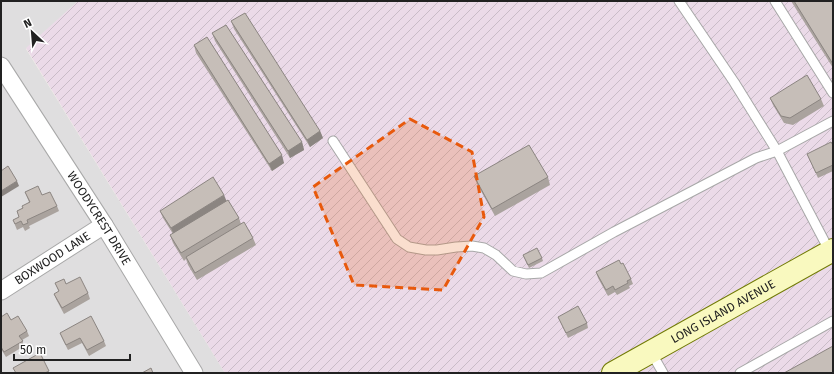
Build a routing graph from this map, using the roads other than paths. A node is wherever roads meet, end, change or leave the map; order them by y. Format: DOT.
graph roads {
  1 [pos="679,1"];
  2 [pos="775,1"];
  3 [pos="4,77"];
  4 [pos="833,92"];
  5 [pos="833,121"];
  6 [pos="333,141"];
  7 [pos="777,151"];
  8 [pos="104,225"];
  9 [pos="831,251"];
  10 [pos="1,290"];
  11 [pos="833,321"];
  12 [pos="651,352"];
  13 [pos="194,373"];
  14 [pos="613,373"];
  15 [pos="663,373"];
  16 [pos="740,373"];
  1 -- 7 [label="lane"];
  2 -- 4 [label="lane"];
  3 -- 8 [label="street, WOODYCREST DRIVE"];
  5 -- 7 [label="lane"];
  6 -- 7 [label="lane"];
  7 -- 9 [label="lane"];
  8 -- 10 [label="street, BOXWOOD LANE"];
  8 -- 13 [label="street, WOODYCREST DRIVE"];
  9 -- 12 [label="street, LONG ISLAND AVENUE"];
  11 -- 16 [label="lane"];
  12 -- 14 [label="street, LONG ISLAND AVENUE"];
  12 -- 15 [label="lane"];
}
